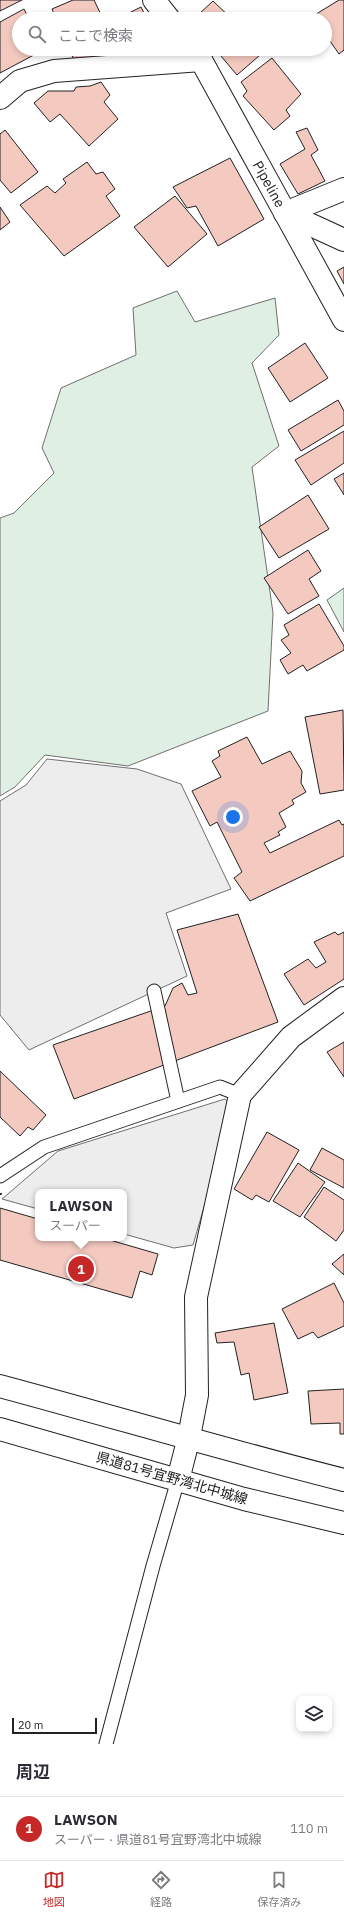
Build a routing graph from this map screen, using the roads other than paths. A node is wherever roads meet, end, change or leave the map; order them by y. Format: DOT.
graph roads {
  1 [pos="154,0"];
  2 [pos="163,12"];
  3 [pos="180,56"];
  4 [pos="198,56"];
  5 [pos="0,98"];
  6 [pos="344,189"];
  7 [pos="285,213"];
  8 [pos="344,240"];
  9 [pos="344,320"];
  10 [pos="154,991"];
  11 [pos="344,998"];
  12 [pos="240,1095"];
  13 [pos="178,1101"];
  14 [pos="0,1176"];
  15 [pos="0,1386"];
  16 [pos="0,1429"];
  17 [pos="188,1437"];
  18 [pos="178,1480"];
  19 [pos="344,1480"];
  20 [pos="344,1523"];
  21 [pos="106,1744"];
  1 -- 2 [label="street"];
  3 -- 5 [label="street"];
  4 -- 7 [label="street, Pipeline"];
  6 -- 7 [label="street"];
  7 -- 8 [label="street"];
  7 -- 9 [label="street, Pipeline"];
  10 -- 13 [label="lane"];
  11 -- 12 [label="street"];
  12 -- 13 [label="lane"];
  12 -- 17 [label="street"];
  13 -- 14 [label="lane"];
  15 -- 17 [label="street"];
  16 -- 18 [label="street, 県道81号宜野湾北中城線"];
  17 -- 18 [label="street"];
  17 -- 19 [label="street"];
  18 -- 20 [label="street, 県道81号宜野湾北中城線"];
  18 -- 21 [label="lane"];
}
